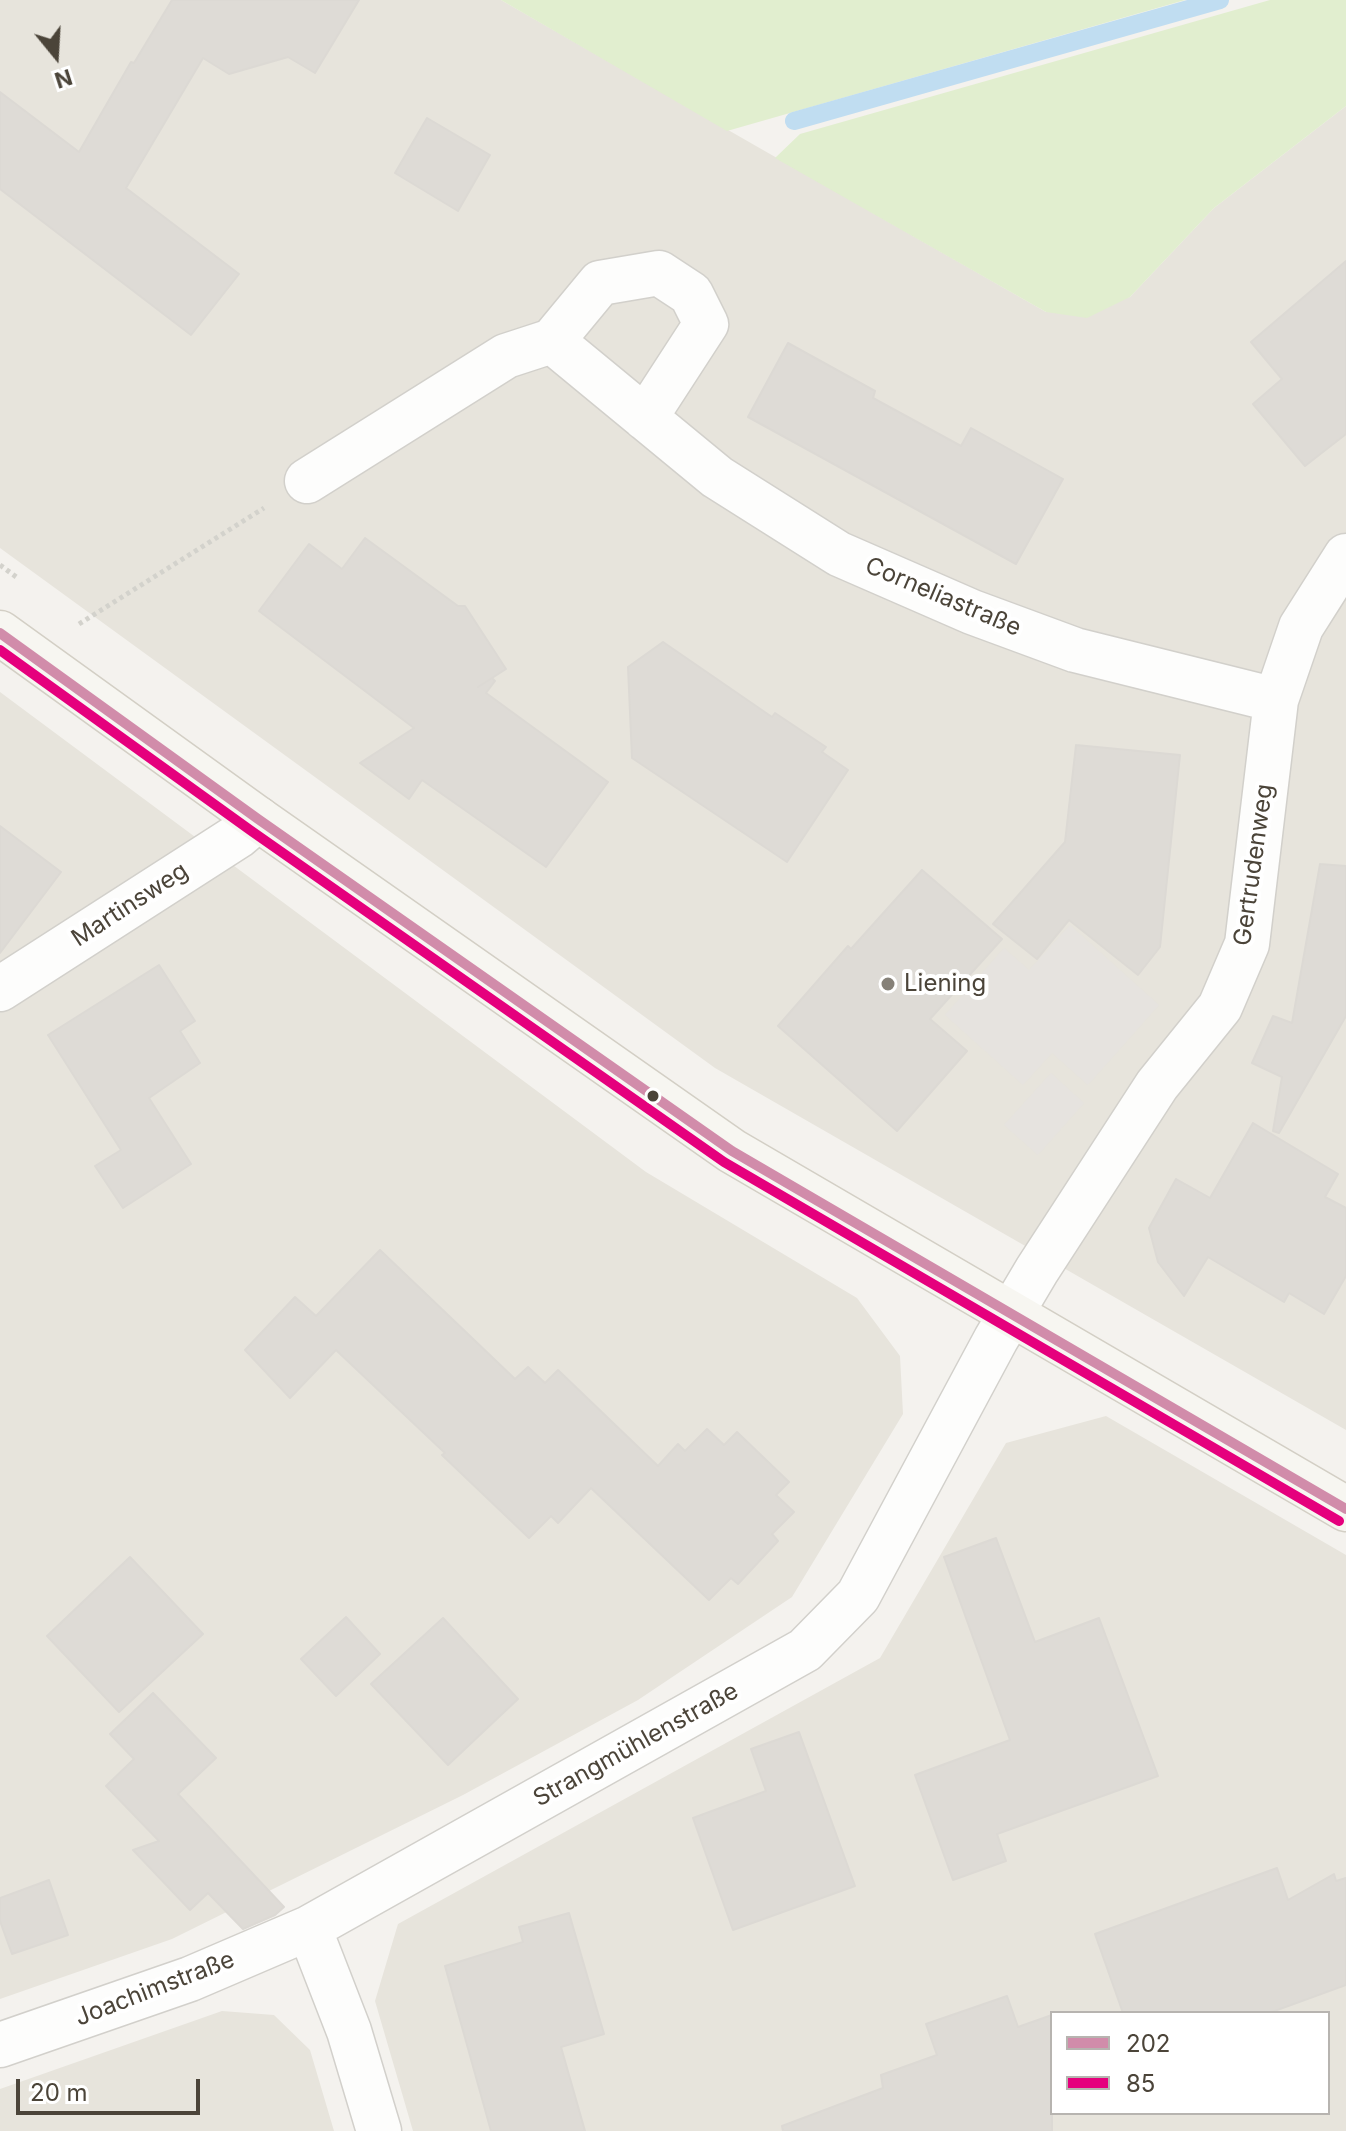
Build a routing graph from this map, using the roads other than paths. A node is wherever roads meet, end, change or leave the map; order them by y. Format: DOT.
graph roads {
  1 [pos="552,341"];
  2 [pos="645,418"];
  3 [pos="307,481"];
  4 [pos="1346,556"];
  5 [pos="16,645"];
  6 [pos="1276,700"];
  7 [pos="258,819"];
  8 [pos="0,989"];
  9 [pos="1010,1314"];
  10 [pos="1346,1509"];
  11 [pos="309,1928"];
  12 [pos="0,2045"];
  13 [pos="379,2131"];
  1 -- 2 [label="street, Corneliastraße"];
  1 -- 2 [label="street"];
  1 -- 3 [label="street"];
  2 -- 6 [label="street, Corneliastraße"];
  4 -- 6 [label="street, Gertrudenweg"];
  5 -- 7 [label="main road"];
  6 -- 9 [label="street, Gertrudenweg"];
  7 -- 8 [label="street, Martinsweg"];
  7 -- 9 [label="main road"];
  9 -- 10 [label="main road"];
  9 -- 11 [label="street, Strangmühlenstraße"];
  11 -- 12 [label="street, Joachimstraße"];
  11 -- 13 [label="street"];
}
